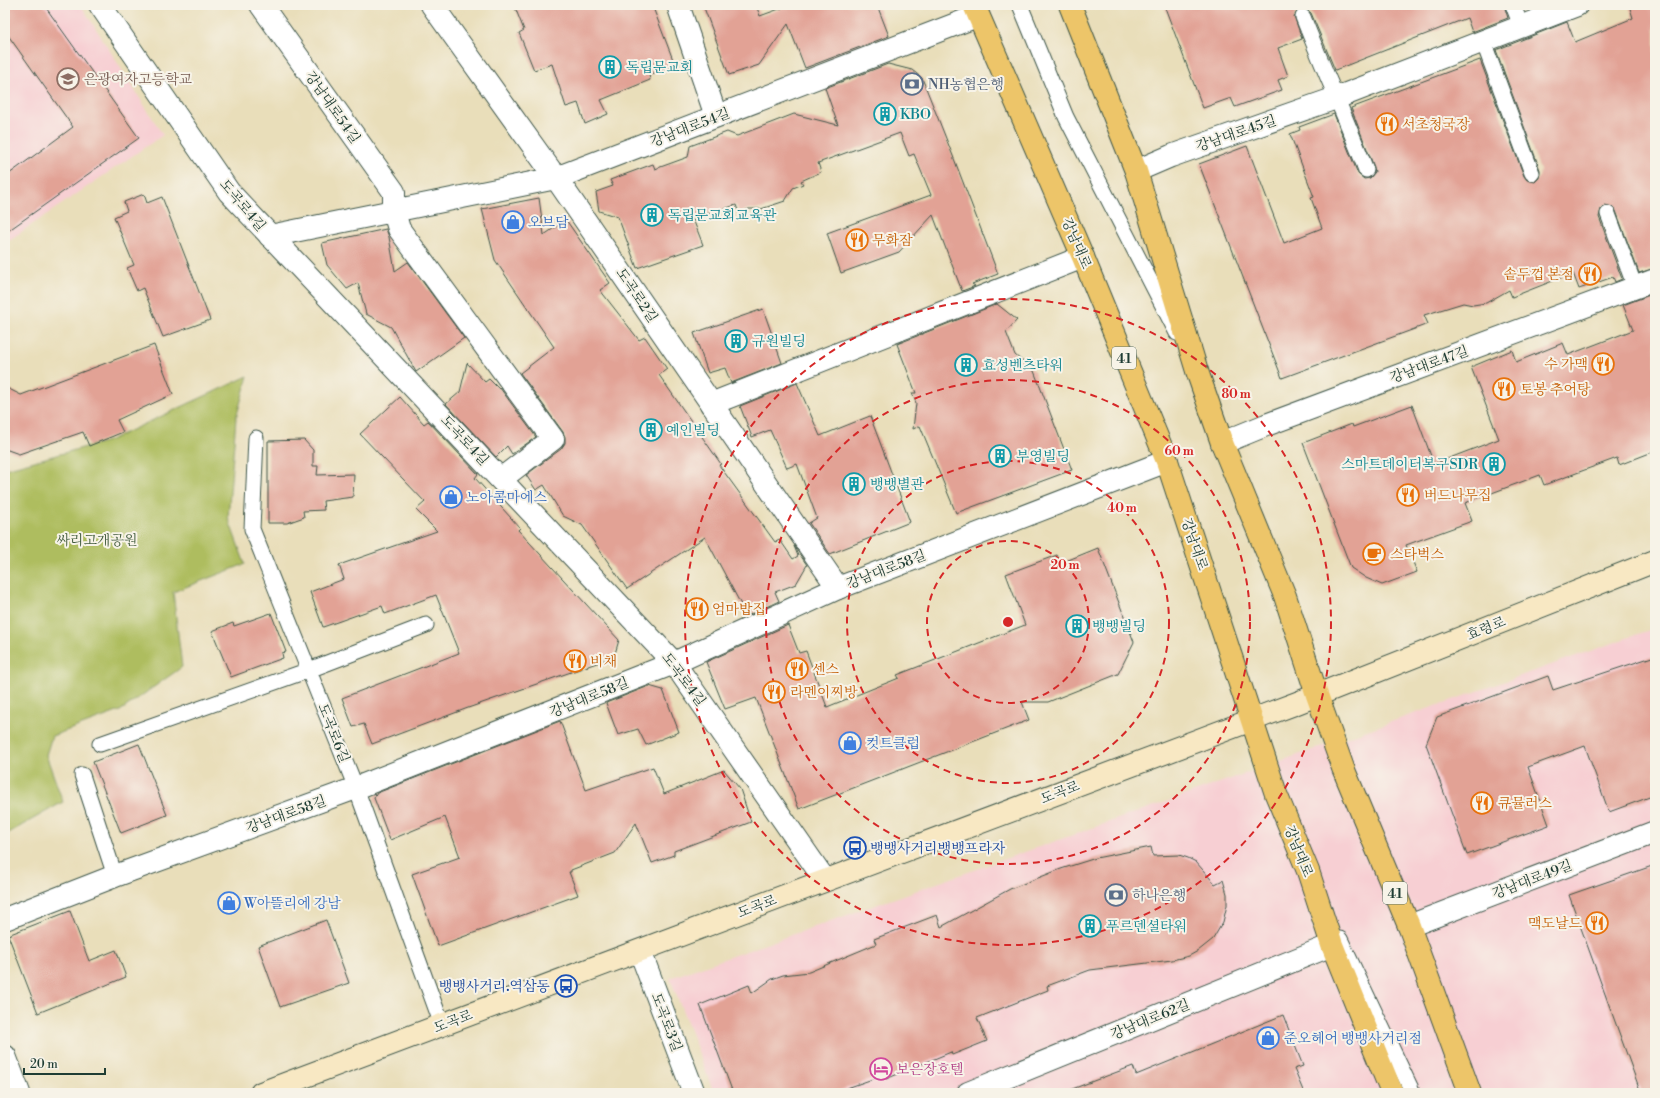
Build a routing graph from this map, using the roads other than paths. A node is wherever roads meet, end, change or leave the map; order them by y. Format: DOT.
graph roads {
  1 [pos="100,5"];
  2 [pos="261,5"];
  3 [pos="432,5"];
  4 [pos="678,5"];
  5 [pos="1020,5"];
  6 [pos="1070,5"];
  7 [pos="1513,5"];
  8 [pos="1577,5"];
  9 [pos="976,11"];
  10 [pos="1303,17"];
  11 [pos="1520,26"];
  12 [pos="1483,41"];
  13 [pos="1336,98"];
  14 [pos="716,116"];
  15 [pos="1366,170"];
  16 [pos="1136,171"];
  17 [pos="1532,173"];
  18 [pos="556,178"];
  19 [pos="394,212"];
  20 [pos="1608,214"];
  21 [pos="270,236"];
  22 [pos="1083,257"];
  23 [pos="1645,284"];
  24 [pos="1197,372"];
  25 [pos="711,404"];
  26 [pos="256,438"];
  27 [pos="1222,443"];
  28 [pos="1167,461"];
  29 [pos="501,479"];
  30 [pos="1655,561"];
  31 [pos="838,588"];
  32 [pos="426,625"];
  33 [pos="674,663"];
  34 [pos="309,670"];
  35 [pos="1317,695"];
  36 [pos="1252,720"];
  37 [pos="100,744"];
  38 [pos="82,775"];
  39 [pos="356,788"];
  40 [pos="1655,832"];
  41 [pos="1308,871"];
  42 [pos="115,876"];
  43 [pos="825,880"];
  44 [pos="5,919"];
  45 [pos="1409,926"];
  46 [pos="1332,945"];
  47 [pos="640,951"];
  48 [pos="442,1025"];
  49 [pos="5,1056"];
  50 [pos="19,1093"];
  51 [pos="261,1093"];
  52 [pos="694,1093"];
  53 [pos="970,1093"];
  54 [pos="1392,1093"];
  55 [pos="1413,1093"];
  56 [pos="1470,1093"];
  1 -- 21 [label="street, 도곡로4길"];
  2 -- 19 [label="street, 강남대로54길"];
  3 -- 18 [label="street, 도곡로2길"];
  4 -- 14 [label="street"];
  5 -- 24 [label="lane"];
  6 -- 16 [label="main road, 41"];
  7 -- 11 [label="lane"];
  8 -- 11 [label="street, 강남대로45길"];
  9 -- 14 [label="street, 강남대로54길"];
  9 -- 22 [label="main road, 강남대로 / 41"];
  10 -- 13 [label="lane"];
  11 -- 12 [label="street, 강남대로45길"];
  12 -- 13 [label="street, 강남대로45길"];
  12 -- 17 [label="lane"];
  13 -- 15 [label="lane"];
  13 -- 16 [label="street, 강남대로45길"];
  14 -- 18 [label="street, 강남대로54길"];
  16 -- 24 [label="main road, 41"];
  18 -- 19 [label="street, 강남대로54길"];
  18 -- 25 [label="street, 도곡로2길"];
  19 -- 21 [label="street, 강남대로54길"];
  19 -- 29 [label="street, 강남대로54길"];
  20 -- 23 [label="lane, 강남대로47길"];
  21 -- 29 [label="street, 도곡로4길"];
  22 -- 25 [label="street"];
  22 -- 28 [label="main road, 강남대로 / 41"];
  23 -- 27 [label="street, 강남대로47길"];
  24 -- 27 [label="main road, 41"];
  25 -- 31 [label="street, 도곡로2길"];
  26 -- 34 [label="lane, 도곡로6길"];
  27 -- 35 [label="main road, 41"];
  28 -- 31 [label="street, 강남대로58길"];
  28 -- 36 [label="main road, 강남대로 / 41"];
  29 -- 33 [label="street, 도곡로4길"];
  30 -- 35 [label="main road, 효령로"];
  31 -- 33 [label="street, 강남대로58길"];
  32 -- 34 [label="lane"];
  33 -- 39 [label="street, 강남대로58길"];
  33 -- 43 [label="street, 도곡로4길"];
  34 -- 37 [label="lane"];
  34 -- 39 [label="lane, 도곡로6길"];
  35 -- 36 [label="main road, 효령로"];
  35 -- 45 [label="main road, 41"];
  36 -- 41 [label="main road, 강남대로 / 41"];
  36 -- 43 [label="main road, 도곡로"];
  38 -- 42 [label="lane"];
  39 -- 42 [label="street, 강남대로58길"];
  39 -- 48 [label="lane, 도곡로6길"];
  40 -- 45 [label="street, 강남대로49길"];
  41 -- 46 [label="main road, 강남대로 / 41"];
  41 -- 55 [label="lane"];
  42 -- 44 [label="street, 강남대로58길"];
  43 -- 47 [label="main road, 도곡로"];
  45 -- 56 [label="main road, 41"];
  46 -- 53 [label="street, 강남대로62길"];
  46 -- 54 [label="main road, 강남대로 / 41"];
  47 -- 48 [label="main road, 도곡로"];
  47 -- 52 [label="street, 도곡로3길"];
  48 -- 51 [label="main road, 도곡로"];
  49 -- 50 [label="street"];
}
